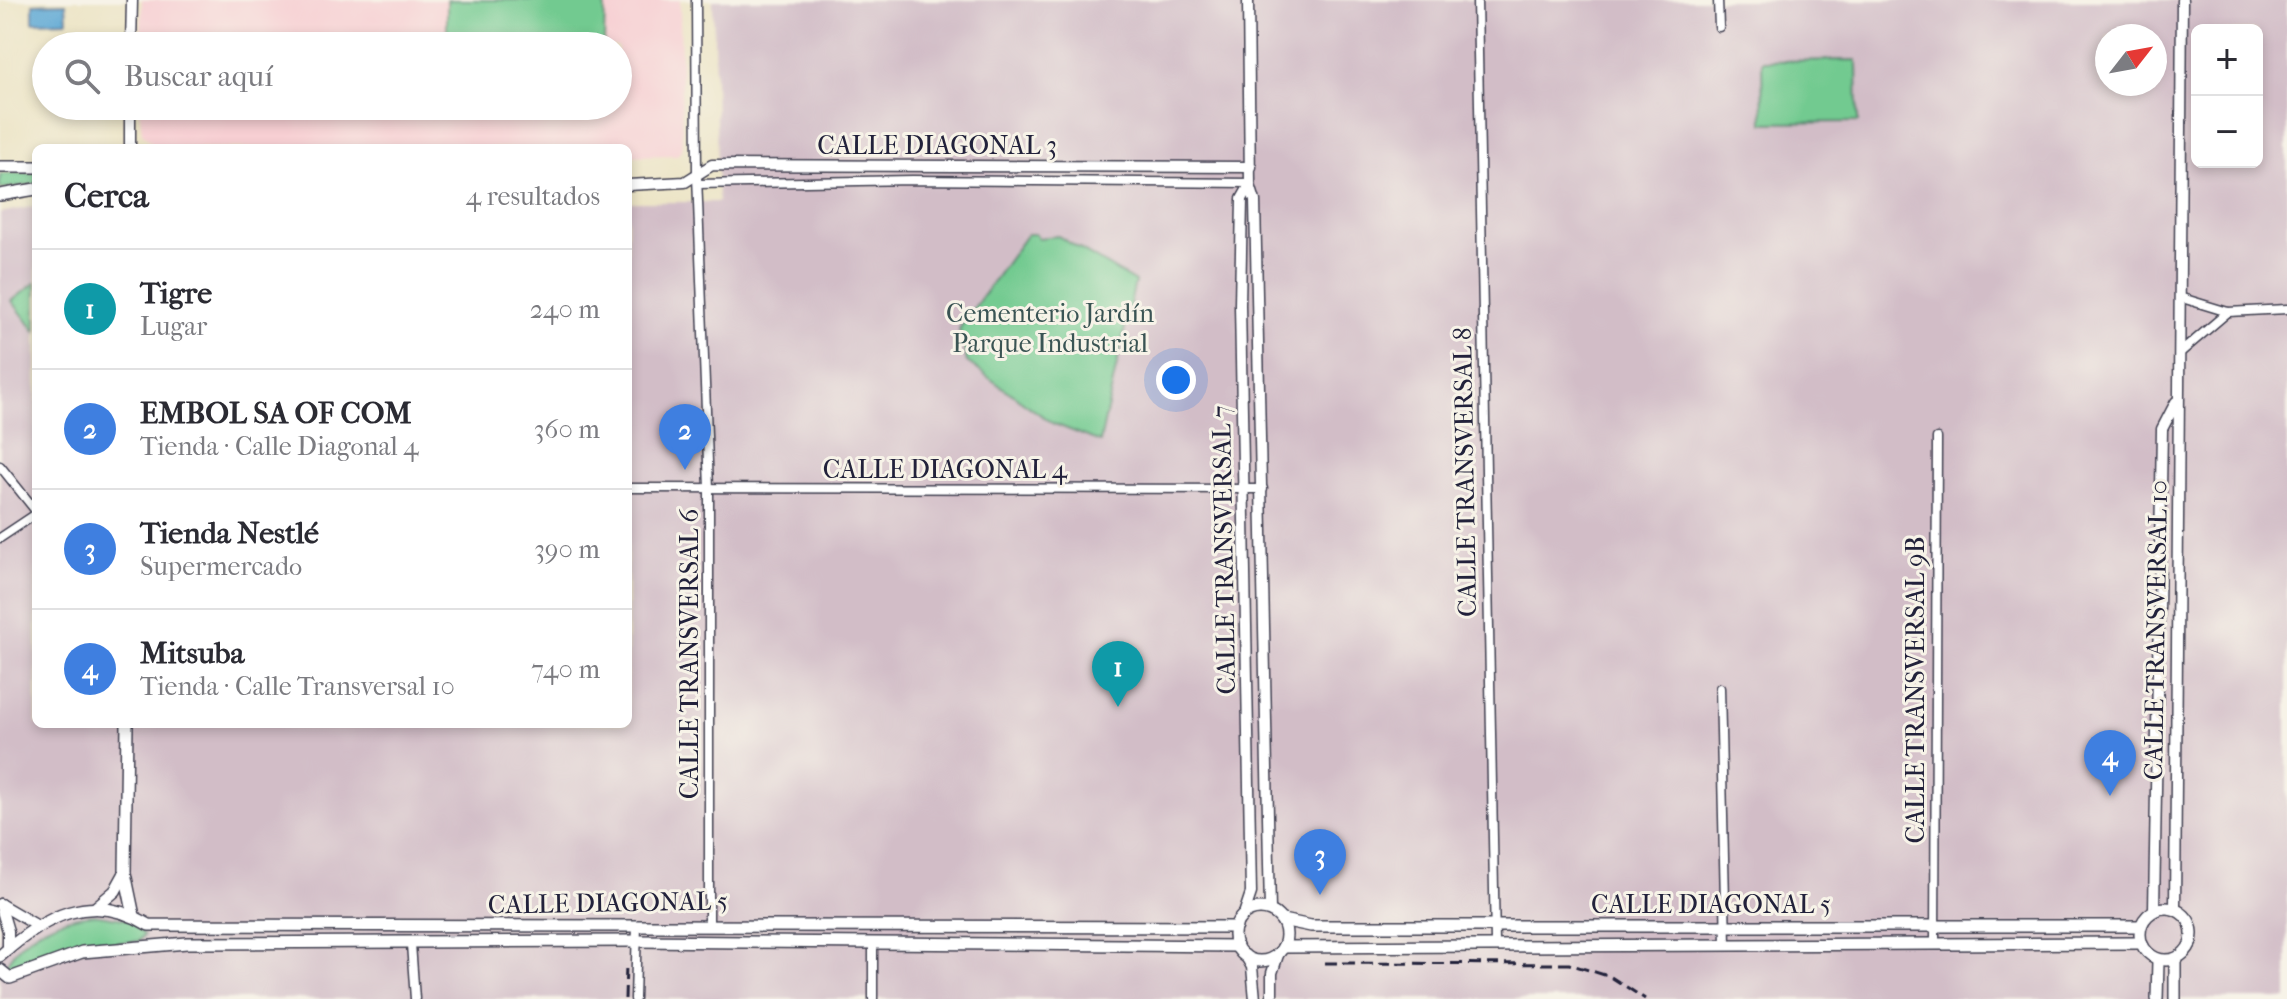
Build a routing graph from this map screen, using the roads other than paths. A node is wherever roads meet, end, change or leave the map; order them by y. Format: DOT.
graph roads {
  1 [pos="132,0"];
  2 [pos="696,0"];
  3 [pos="1248,0"];
  4 [pos="1477,0"];
  5 [pos="1718,0"];
  6 [pos="2182,0"];
  7 [pos="1719,27"];
  8 [pos="131,32"];
  9 [pos="130,120"];
  10 [pos="130,144"];
  11 [pos="0,167"];
  12 [pos="32,167"];
  13 [pos="1251,167"];
  14 [pos="698,180"];
  15 [pos="1250,184"];
  16 [pos="632,185"];
  17 [pos="32,190"];
  18 [pos="0,195"];
  19 [pos="2182,298"];
  20 [pos="2287,309"];
  21 [pos="2228,312"];
  22 [pos="2181,352"];
  23 [pos="2177,400"];
  24 [pos="1937,438"];
  25 [pos="0,466"];
  26 [pos="632,488"];
  27 [pos="709,488"];
  28 [pos="1263,489"];
  29 [pos="1245,490"];
  30 [pos="32,508"];
  31 [pos="32,516"];
  32 [pos="0,538"];
  33 [pos="2160,580"];
  34 [pos="2179,580"];
  35 [pos="1720,688"];
  36 [pos="127,728"];
  37 [pos="2158,739"];
  38 [pos="2177,739"];
  39 [pos="1250,773"];
  40 [pos="1266,773"];
  41 [pos="125,873"];
  42 [pos="0,904"];
  43 [pos="95,909"];
  44 [pos="2175,909"];
  45 [pos="2154,910"];
  46 [pos="1270,911"];
  47 [pos="1244,914"];
  48 [pos="134,916"];
  49 [pos="1282,920"];
  50 [pos="709,924"];
  51 [pos="946,924"];
  52 [pos="36,925"];
  53 [pos="149,925"];
  54 [pos="637,925"];
  55 [pos="1495,926"];
  56 [pos="1935,926"];
  57 [pos="2140,926"];
  58 [pos="541,927"];
  59 [pos="1236,927"];
  60 [pos="1725,927"];
  61 [pos="285,928"];
  62 [pos="636,941"];
  63 [pos="539,942"];
  64 [pos="873,943"];
  65 [pos="1495,943"];
  66 [pos="1935,943"];
  67 [pos="2141,943"];
  68 [pos="411,944"];
  69 [pos="945,944"];
  70 [pos="1726,944"];
  71 [pos="284,945"];
  72 [pos="142,946"];
  73 [pos="1281,950"];
  74 [pos="1241,951"];
  75 [pos="4,953"];
  76 [pos="2175,959"];
  77 [pos="2158,961"];
  78 [pos="3,977"];
  79 [pos="415,999"];
  80 [pos="635,999"];
  81 [pos="873,999"];
  82 [pos="1255,999"];
  83 [pos="1272,999"];
  84 [pos="2157,999"];
  85 [pos="2175,999"];
  1 -- 8 [label="street"];
  2 -- 14 [label="street, CALLE TRANSVERSAL 6"];
  3 -- 13 [label="street, CALLE TRANSVERSAL 7"];
  4 -- 55 [label="street, CALLE TRANSVERSAL 8"];
  5 -- 7 [label="street"];
  6 -- 19 [label="street, CALLE TRANSVERSAL 10"];
  9 -- 10 [label="street"];
  11 -- 12 [label="main road"];
  13 -- 14 [label="street, CALLE DIAGONAL 3"];
  13 -- 15 [label="street, CALLE TRANSVERSAL 7"];
  14 -- 15 [label="street"];
  14 -- 16 [label="street, CALLE DIAGONAL 3"];
  14 -- 27 [label="street, CALLE TRANSVERSAL 6"];
  15 -- 28 [label="street, CALLE TRANSVERSAL 7"];
  15 -- 29 [label="street, CALLE TRANSVERSAL 7"];
  17 -- 18 [label="main road"];
  19 -- 21 [label="street"];
  19 -- 22 [label="street, CALLE TRANSVERSAL 10"];
  20 -- 21 [label="street"];
  21 -- 22 [label="street"];
  22 -- 23 [label="street, CALLE TRANSVERSAL 10"];
  23 -- 33 [label="street, CALLE TRANSVERSAL 10"];
  23 -- 34 [label="street, CALLE TRANSVERSAL 10"];
  24 -- 56 [label="street, CALLE TRANSVERSAL 9B"];
  25 -- 30 [label="street"];
  26 -- 27 [label="street, CALLE DIAGONAL 4"];
  27 -- 29 [label="street, CALLE DIAGONAL 4"];
  27 -- 50 [label="street, CALLE TRANSVERSAL 6"];
  28 -- 29 [label="street, CALLE DIAGONAL 4"];
  28 -- 40 [label="street, CALLE TRANSVERSAL 7"];
  29 -- 39 [label="street, CALLE TRANSVERSAL 7"];
  31 -- 32 [label="street"];
  33 -- 34 [label="street"];
  33 -- 37 [label="street, CALLE TRANSVERSAL 10"];
  34 -- 38 [label="street, CALLE TRANSVERSAL 10"];
  35 -- 60 [label="street"];
  36 -- 41 [label="main road"];
  37 -- 38 [label="street"];
  37 -- 45 [label="street, CALLE TRANSVERSAL 10"];
  38 -- 44 [label="street, CALLE TRANSVERSAL 10"];
  39 -- 40 [label="street"];
  39 -- 47 [label="street, CALLE TRANSVERSAL 7"];
  40 -- 46 [label="street, CALLE TRANSVERSAL 7"];
  41 -- 43 [label="main road"];
  41 -- 48 [label="main road"];
  42 -- 52 [label="street"];
  42 -- 75 [label="street"];
  43 -- 48 [label="main road, CALLE DIAGONAL 5"];
  43 -- 52 [label="main road, CALLE DIAGONAL 5"];
  44 -- 45 [label="main road"];
  44 -- 76 [label="main road"];
  45 -- 57 [label="main road"];
  46 -- 47 [label="main road"];
  46 -- 49 [label="main road"];
  47 -- 59 [label="main road"];
  48 -- 53 [label="main road, CALLE DIAGONAL 5"];
  49 -- 55 [label="main road, CALLE DIAGONAL 5"];
  49 -- 73 [label="main road"];
  50 -- 51 [label="main road, CALLE DIAGONAL 5"];
  50 -- 54 [label="main road, CALLE DIAGONAL 5"];
  51 -- 59 [label="main road, CALLE DIAGONAL 5"];
  51 -- 69 [label="main road"];
  52 -- 75 [label="main road, CALLE DIAGONAL 5"];
  53 -- 61 [label="main road, CALLE DIAGONAL 5"];
  53 -- 72 [label="main road"];
  54 -- 58 [label="main road, CALLE DIAGONAL 5"];
  54 -- 62 [label="street"];
  55 -- 60 [label="main road, CALLE DIAGONAL 5"];
  55 -- 65 [label="street, CALLE TRANSVERSAL 8"];
  56 -- 57 [label="main road, CALLE DIAGONAL 5"];
  56 -- 60 [label="main road, CALLE DIAGONAL 5"];
  56 -- 66 [label="street, CALLE TRANSVERSAL 9B"];
  57 -- 67 [label="main road"];
  58 -- 61 [label="main road, CALLE DIAGONAL 5"];
  58 -- 63 [label="street"];
  59 -- 74 [label="main road"];
  60 -- 70 [label="street"];
  61 -- 71 [label="street"];
  62 -- 63 [label="main road, CALLE DIAGONAL 5"];
  62 -- 64 [label="main road, CALLE DIAGONAL 5"];
  62 -- 80 [label="street"];
  63 -- 68 [label="main road, CALLE DIAGONAL 5"];
  64 -- 69 [label="main road, CALLE DIAGONAL 5"];
  64 -- 81 [label="street"];
  65 -- 70 [label="main road, CALLE DIAGONAL 5"];
  65 -- 73 [label="main road, CALLE DIAGONAL 5"];
  66 -- 67 [label="main road, CALLE DIAGONAL 5"];
  66 -- 70 [label="main road, CALLE DIAGONAL 5"];
  67 -- 77 [label="main road"];
  68 -- 71 [label="main road, CALLE DIAGONAL 5"];
  68 -- 79 [label="street"];
  69 -- 74 [label="main road, CALLE DIAGONAL 5"];
  71 -- 72 [label="main road, CALLE DIAGONAL 5"];
  72 -- 78 [label="main road, CALLE DIAGONAL 5"];
  73 -- 74 [label="main road"];
  73 -- 83 [label="street"];
  74 -- 82 [label="street"];
  76 -- 77 [label="main road"];
  76 -- 85 [label="main road"];
  77 -- 84 [label="main road"];
}
